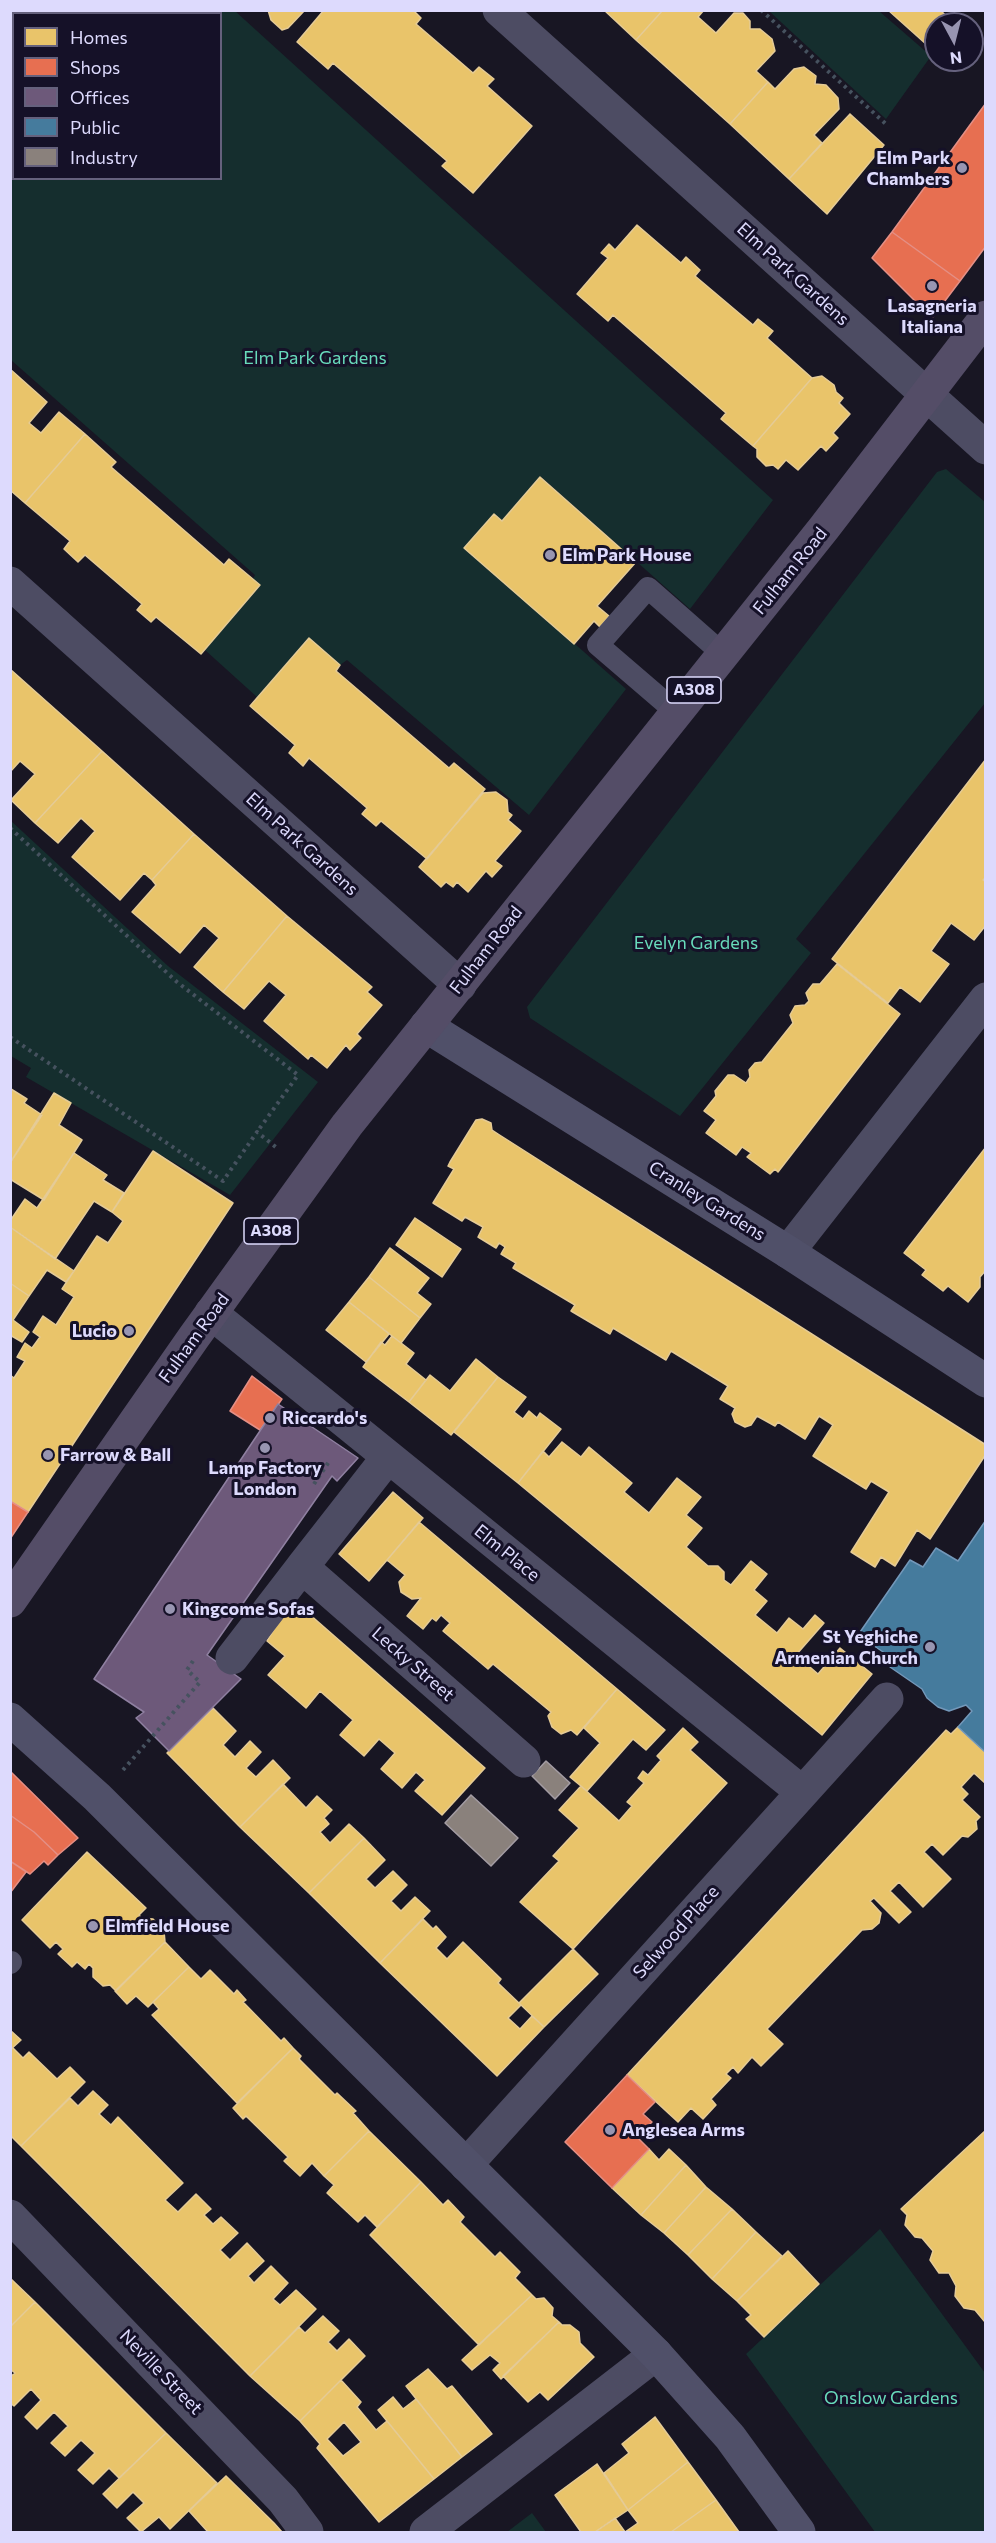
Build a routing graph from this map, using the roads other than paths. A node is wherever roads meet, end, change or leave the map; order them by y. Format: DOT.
graph roads {
  1 [pos="499,10"];
  2 [pos="986,317"];
  3 [pos="927,394"];
  4 [pos="986,448"];
  5 [pos="10,583"];
  6 [pos="723,654"];
  7 [pos="676,712"];
  8 [pos="460,985"];
  9 [pos="986,999"];
  10 [pos="426,1026"];
  11 [pos="788,1252"];
  12 [pos="212,1313"];
  13 [pos="986,1381"];
  14 [pos="388,1457"];
  15 [pos="302,1567"];
  16 [pos="10,1601"];
  17 [pos="232,1658"];
  18 [pos="887,1699"];
  19 [pos="10,1719"];
  20 [pos="524,1761"];
  21 [pos="802,1792"];
  22 [pos="466,2165"];
  23 [pos="10,2216"];
  24 [pos="656,2354"];
  25 [pos="307,2532"];
  26 [pos="426,2532"];
  27 [pos="799,2532"];
  1 -- 3 [label="street, Elm Park Gardens"];
  2 -- 3 [label="main road, Fulham Road / A308"];
  3 -- 4 [label="street"];
  3 -- 6 [label="main road, Fulham Road / A308"];
  5 -- 8 [label="street, Elm Park Gardens"];
  6 -- 7 [label="main road, Fulham Road / A308"];
  6 -- 7 [label="lane"];
  7 -- 8 [label="main road, Fulham Road / A308"];
  8 -- 10 [label="main road, Fulham Road / A308"];
  9 -- 11 [label="street"];
  10 -- 11 [label="street, Cranley Gardens"];
  10 -- 12 [label="main road, Fulham Road / A308"];
  11 -- 13 [label="street, Cranley Gardens"];
  12 -- 14 [label="street, Elm Place"];
  12 -- 16 [label="main road, Fulham Road / A308"];
  14 -- 15 [label="street"];
  14 -- 21 [label="street, Elm Place"];
  15 -- 17 [label="street"];
  15 -- 20 [label="street, Lecky Street"];
  18 -- 21 [label="street, Selwood Place"];
  19 -- 22 [label="street"];
  21 -- 22 [label="street, Selwood Place"];
  22 -- 24 [label="street"];
  23 -- 25 [label="street, Neville Street"];
  24 -- 26 [label="street"];
  24 -- 27 [label="street"];
}
